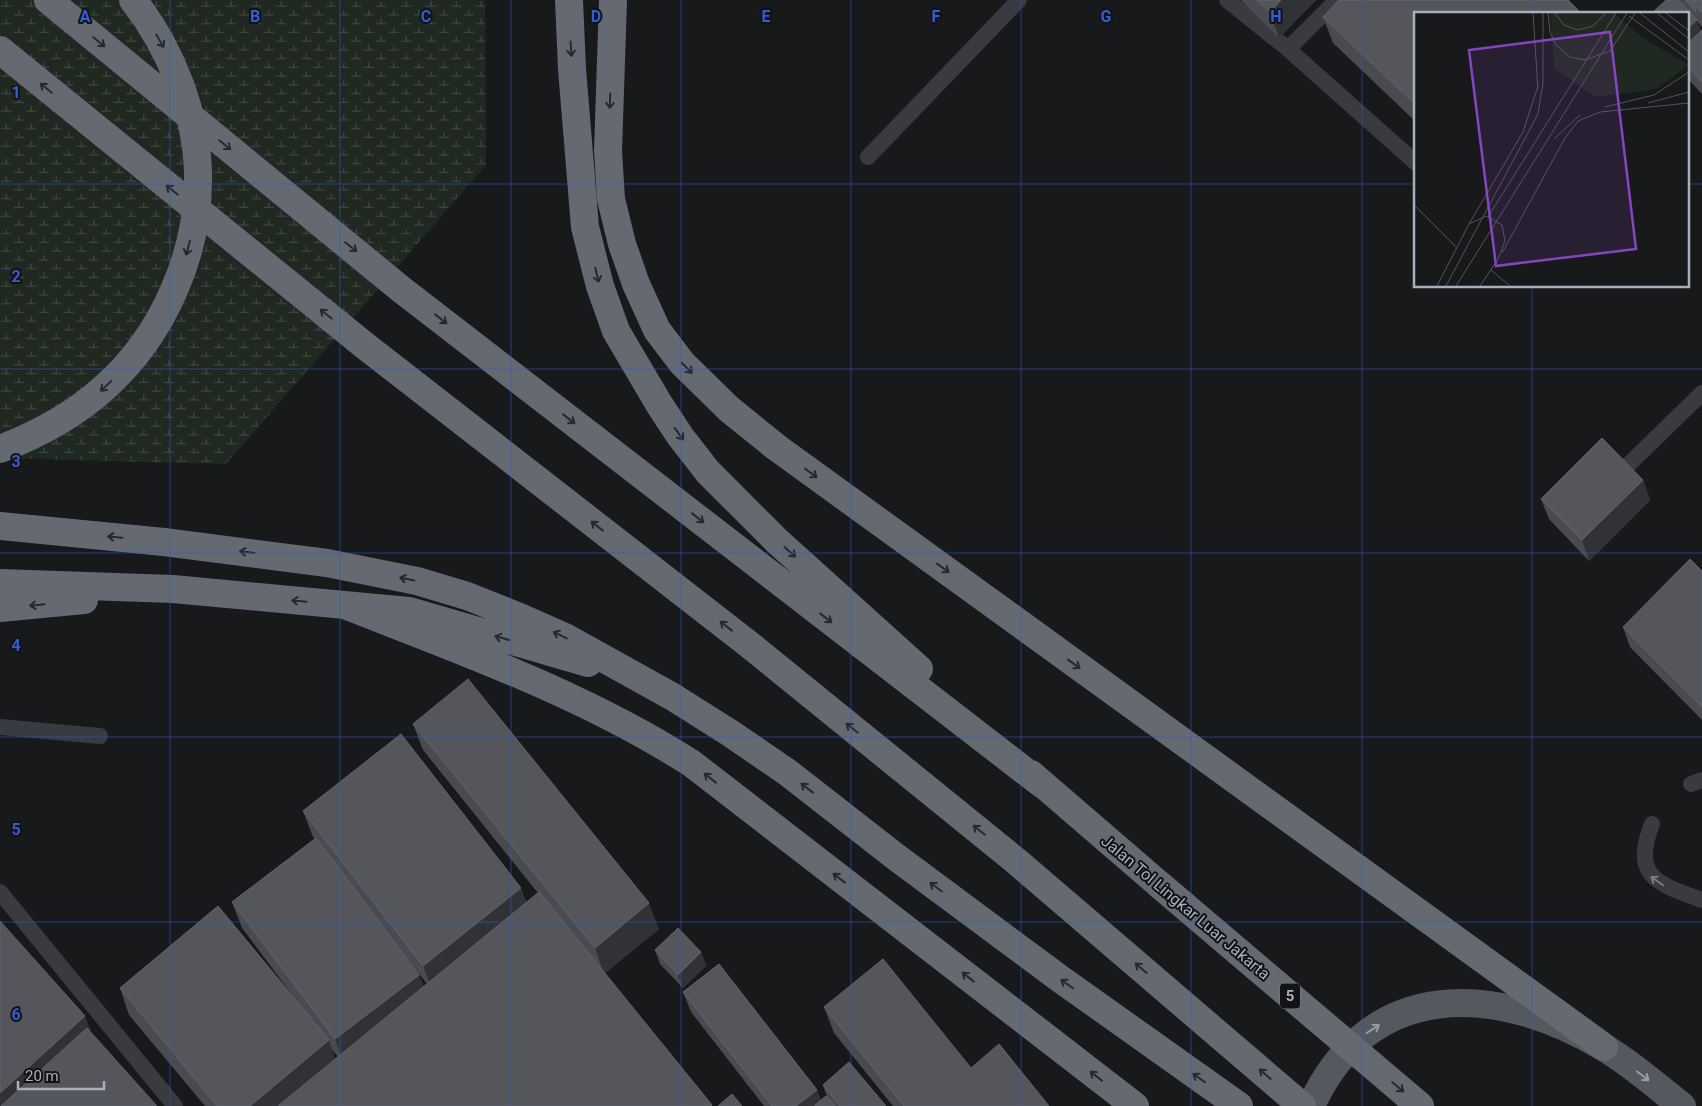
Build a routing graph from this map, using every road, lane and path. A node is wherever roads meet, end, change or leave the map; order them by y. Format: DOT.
graph roads {
  1 [pos="48,0"];
  2 [pos="133,0"];
  3 [pos="569,0"];
  4 [pos="598,0"];
  5 [pos="613,0"];
  6 [pos="1019,0"];
  7 [pos="1227,0"];
  8 [pos="1337,0"];
  9 [pos="1288,49"];
  10 [pos="0,50"];
  11 [pos="868,158"];
  12 [pos="1414,161"];
  13 [pos="585,227"];
  14 [pos="1702,393"];
  15 [pos="0,449"];
  16 [pos="1624,469"];
  17 [pos="0,526"];
  18 [pos="0,583"];
  19 [pos="173,590"];
  20 [pos="347,606"];
  21 [pos="0,608"];
  22 [pos="633,676"];
  23 [pos="0,727"];
  24 [pos="100,736"];
  25 [pos="1043,785"];
  26 [pos="1652,824"];
  27 [pos="0,892"];
  28 [pos="1702,900"];
  29 [pos="1604,1047"];
  30 [pos="174,1106"];
  31 [pos="1135,1106"];
  32 [pos="1239,1106"];
  33 [pos="1302,1106"];
  34 [pos="1311,1106"];
  35 [pos="1420,1106"];
  36 [pos="1682,1106"];
  1 -- 25 [label="highway, one-way, bridge"];
  2 -- 15 [label="highway, one-way, bridge"];
  3 -- 13 [label="highway, one-way"];
  4 -- 13 [label="highway"];
  5 -- 29 [label="highway, one-way"];
  6 -- 11 [label="lane"];
  7 -- 9 [label="lane"];
  8 -- 9 [label="lane"];
  9 -- 12 [label="lane"];
  33 -- 10 [label="highway, one-way"];
  13 -- 25 [label="highway, one-way"];
  14 -- 16 [label="lane"];
  22 -- 17 [label="highway, one-way"];
  18 -- 19 [label="highway"];
  20 -- 19 [label="highway, one-way"];
  19 -- 21 [label="highway, one-way"];
  22 -- 20 [label="highway, one-way"];
  31 -- 20 [label="highway, one-way"];
  32 -- 22 [label="highway, one-way"];
  23 -- 24 [label="lane"];
  25 -- 35 [label="highway, Jalan Tol Lingkar Luar Jakarta / 5, one-way, bridge"];
  28 -- 26 [label="lane, one-way"];
  27 -- 30 [label="lane"];
  34 -- 29 [label="main road, one-way"];
  29 -- 36 [label="main road, one-way"];
}
